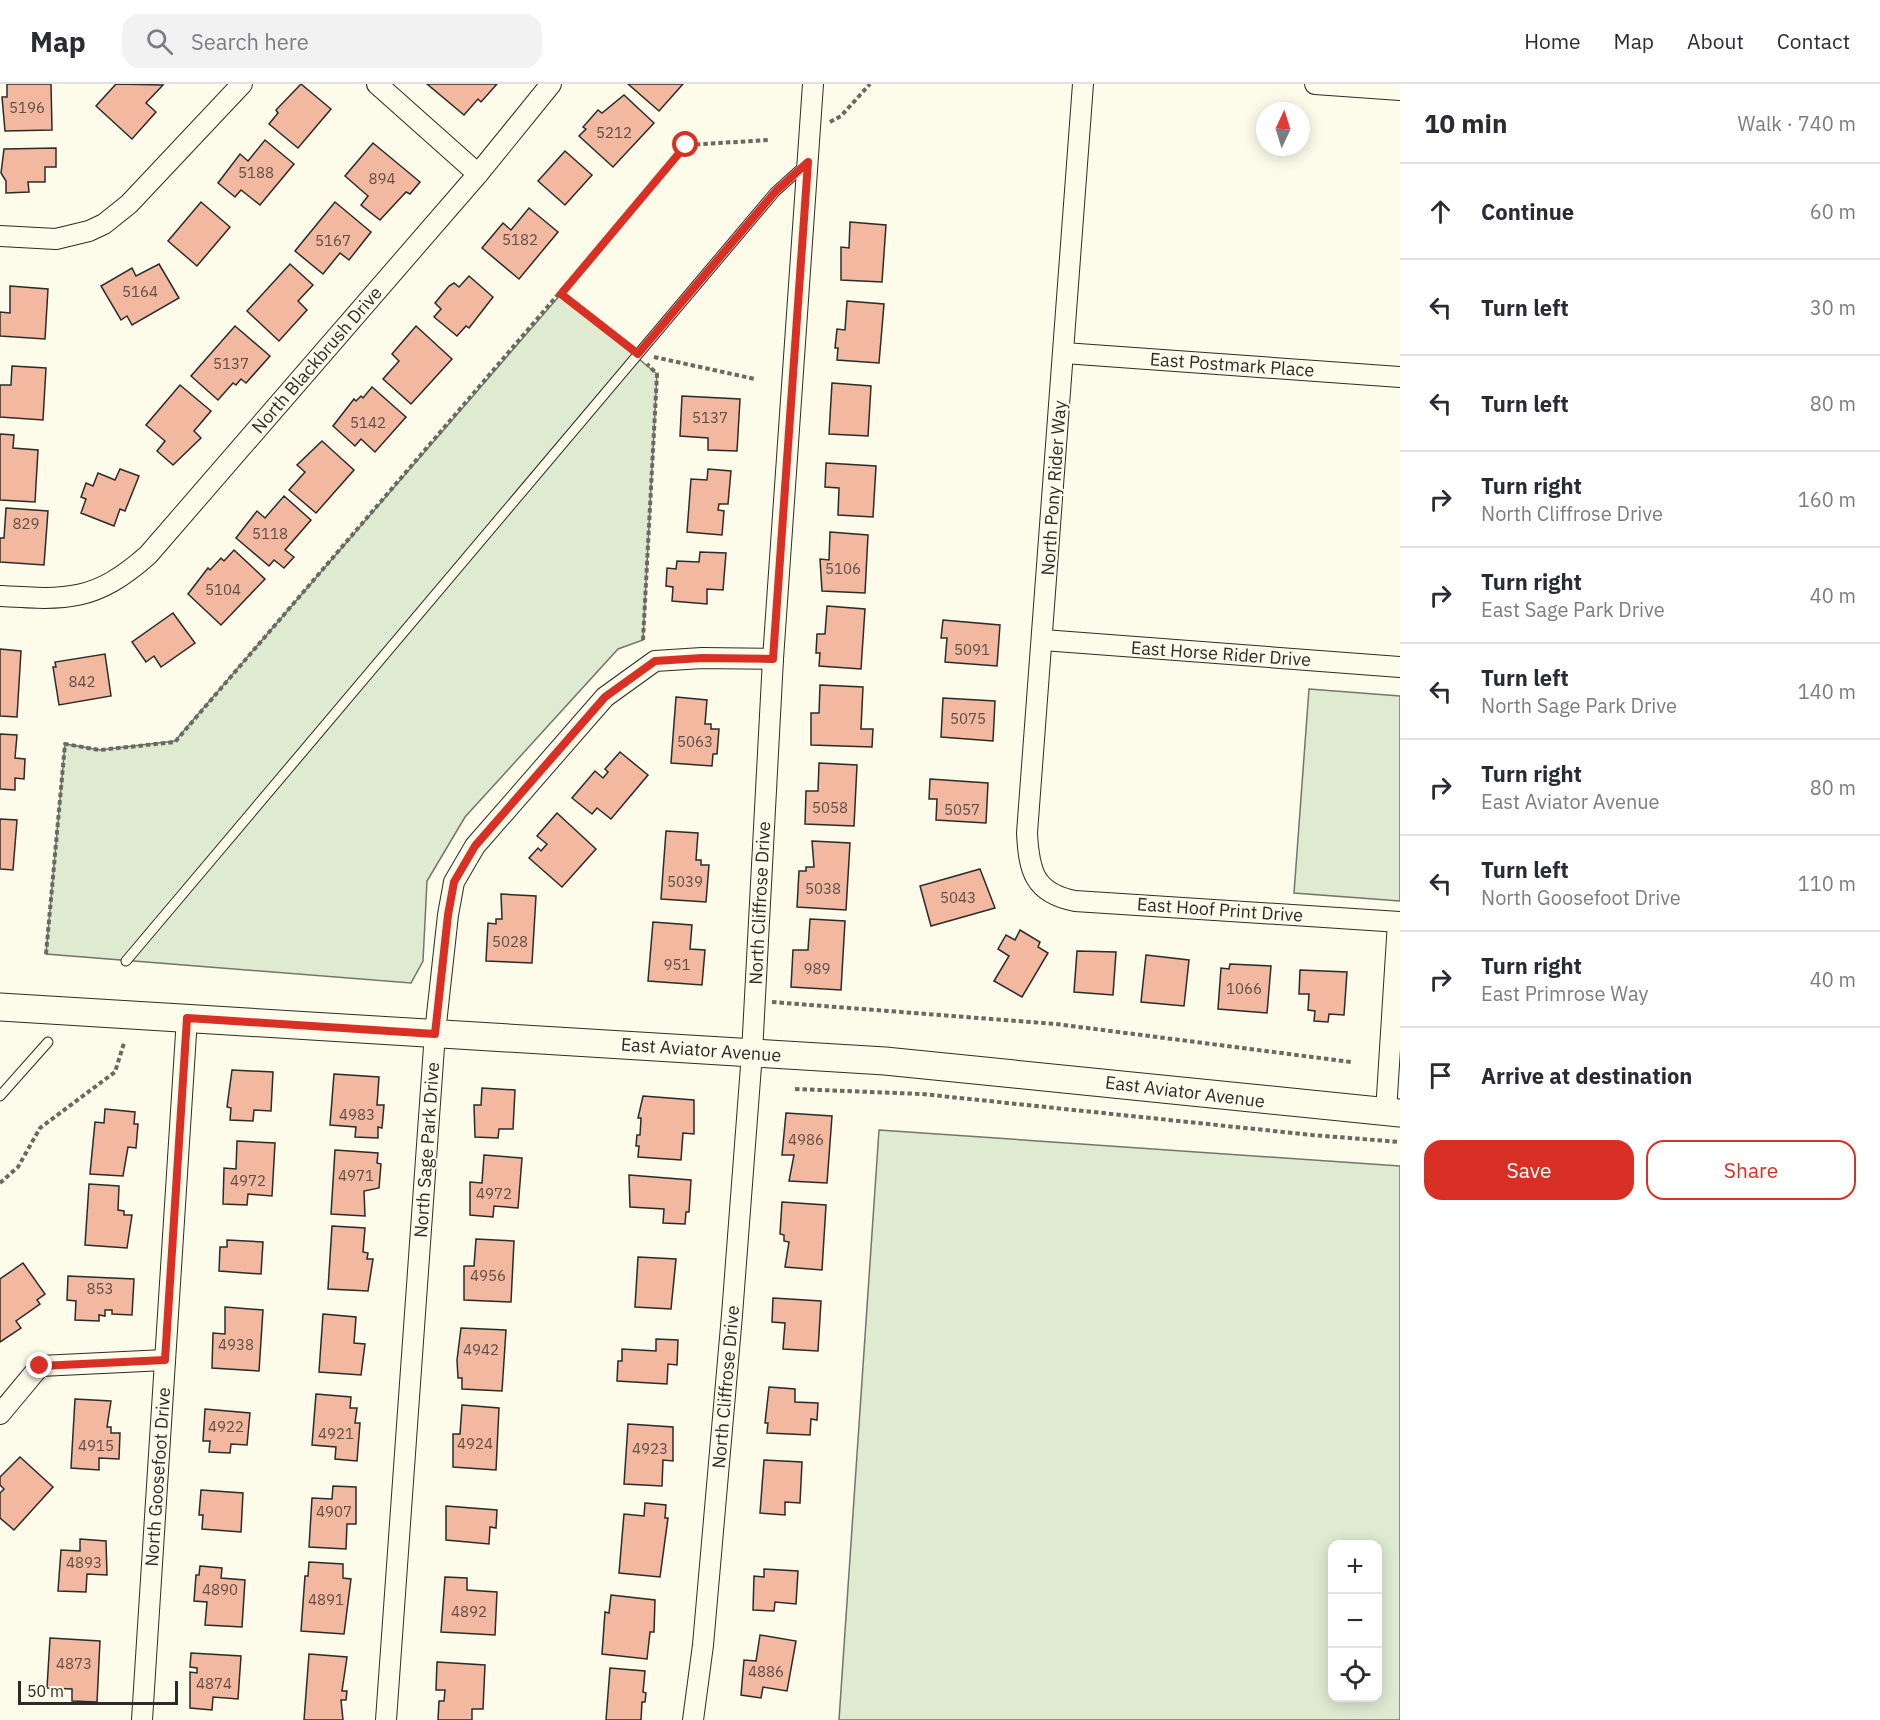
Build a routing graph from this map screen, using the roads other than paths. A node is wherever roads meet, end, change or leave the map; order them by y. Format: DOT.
graph roads {
  1 [pos="242,84"];
  2 [pos="377,84"];
  3 [pos="551,84"];
  4 [pos="813,84"];
  5 [pos="1083,84"];
  6 [pos="1315,84"];
  7 [pos="1400,90"];
  8 [pos="808,162"];
  9 [pos="477,174"];
  10 [pos="0,236"];
  11 [pos="1064,353"];
  12 [pos="1400,377"];
  13 [pos="0,596"];
  14 [pos="1043,640"];
  15 [pos="773,659"];
  16 [pos="1400,667"];
  17 [pos="1042,888"];
  18 [pos="1399,922"];
  19 [pos="126,961"];
  20 [pos="0,1006"];
  21 [pos="187,1018"];
  22 [pos="435,1034"];
  23 [pos="48,1042"];
  24 [pos="752,1053"];
  25 [pos="0,1096"];
  26 [pos="1393,1113"];
  27 [pos="165,1360"];
  28 [pos="0,1414"];
  29 [pos="142,1720"];
  30 [pos="386,1720"];
  31 [pos="693,1720"];
  1 -- 10 [label="street"];
  2 -- 9 [label="street"];
  3 -- 9 [label="street, North Blackbrush Drive"];
  4 -- 8 [label="street, North Cliffrose Drive"];
  5 -- 11 [label="street, North Pony Rider Way"];
  6 -- 7 [label="street"];
  8 -- 15 [label="street, North Cliffrose Drive"];
  8 -- 19 [label="lane"];
  9 -- 13 [label="street, North Blackbrush Drive"];
  11 -- 12 [label="street, East Postmark Place"];
  11 -- 14 [label="street, North Pony Rider Way"];
  14 -- 16 [label="street, East Horse Rider Drive"];
  14 -- 17 [label="street, North Pony Rider Way"];
  15 -- 22 [label="street, North Sage Park Drive"];
  15 -- 24 [label="street, North Cliffrose Drive"];
  17 -- 18 [label="street, East Hoof Print Drive"];
  18 -- 26 [label="street"];
  20 -- 21 [label="street, East Aviator Avenue"];
  21 -- 22 [label="street, East Aviator Avenue"];
  21 -- 27 [label="street, North Goosefoot Drive"];
  22 -- 24 [label="street, East Aviator Avenue"];
  22 -- 30 [label="street, North Sage Park Drive"];
  23 -- 25 [label="lane"];
  24 -- 26 [label="street, East Aviator Avenue"];
  24 -- 31 [label="street, North Cliffrose Drive"];
  27 -- 28 [label="street"];
  27 -- 29 [label="street, North Goosefoot Drive"];
}
